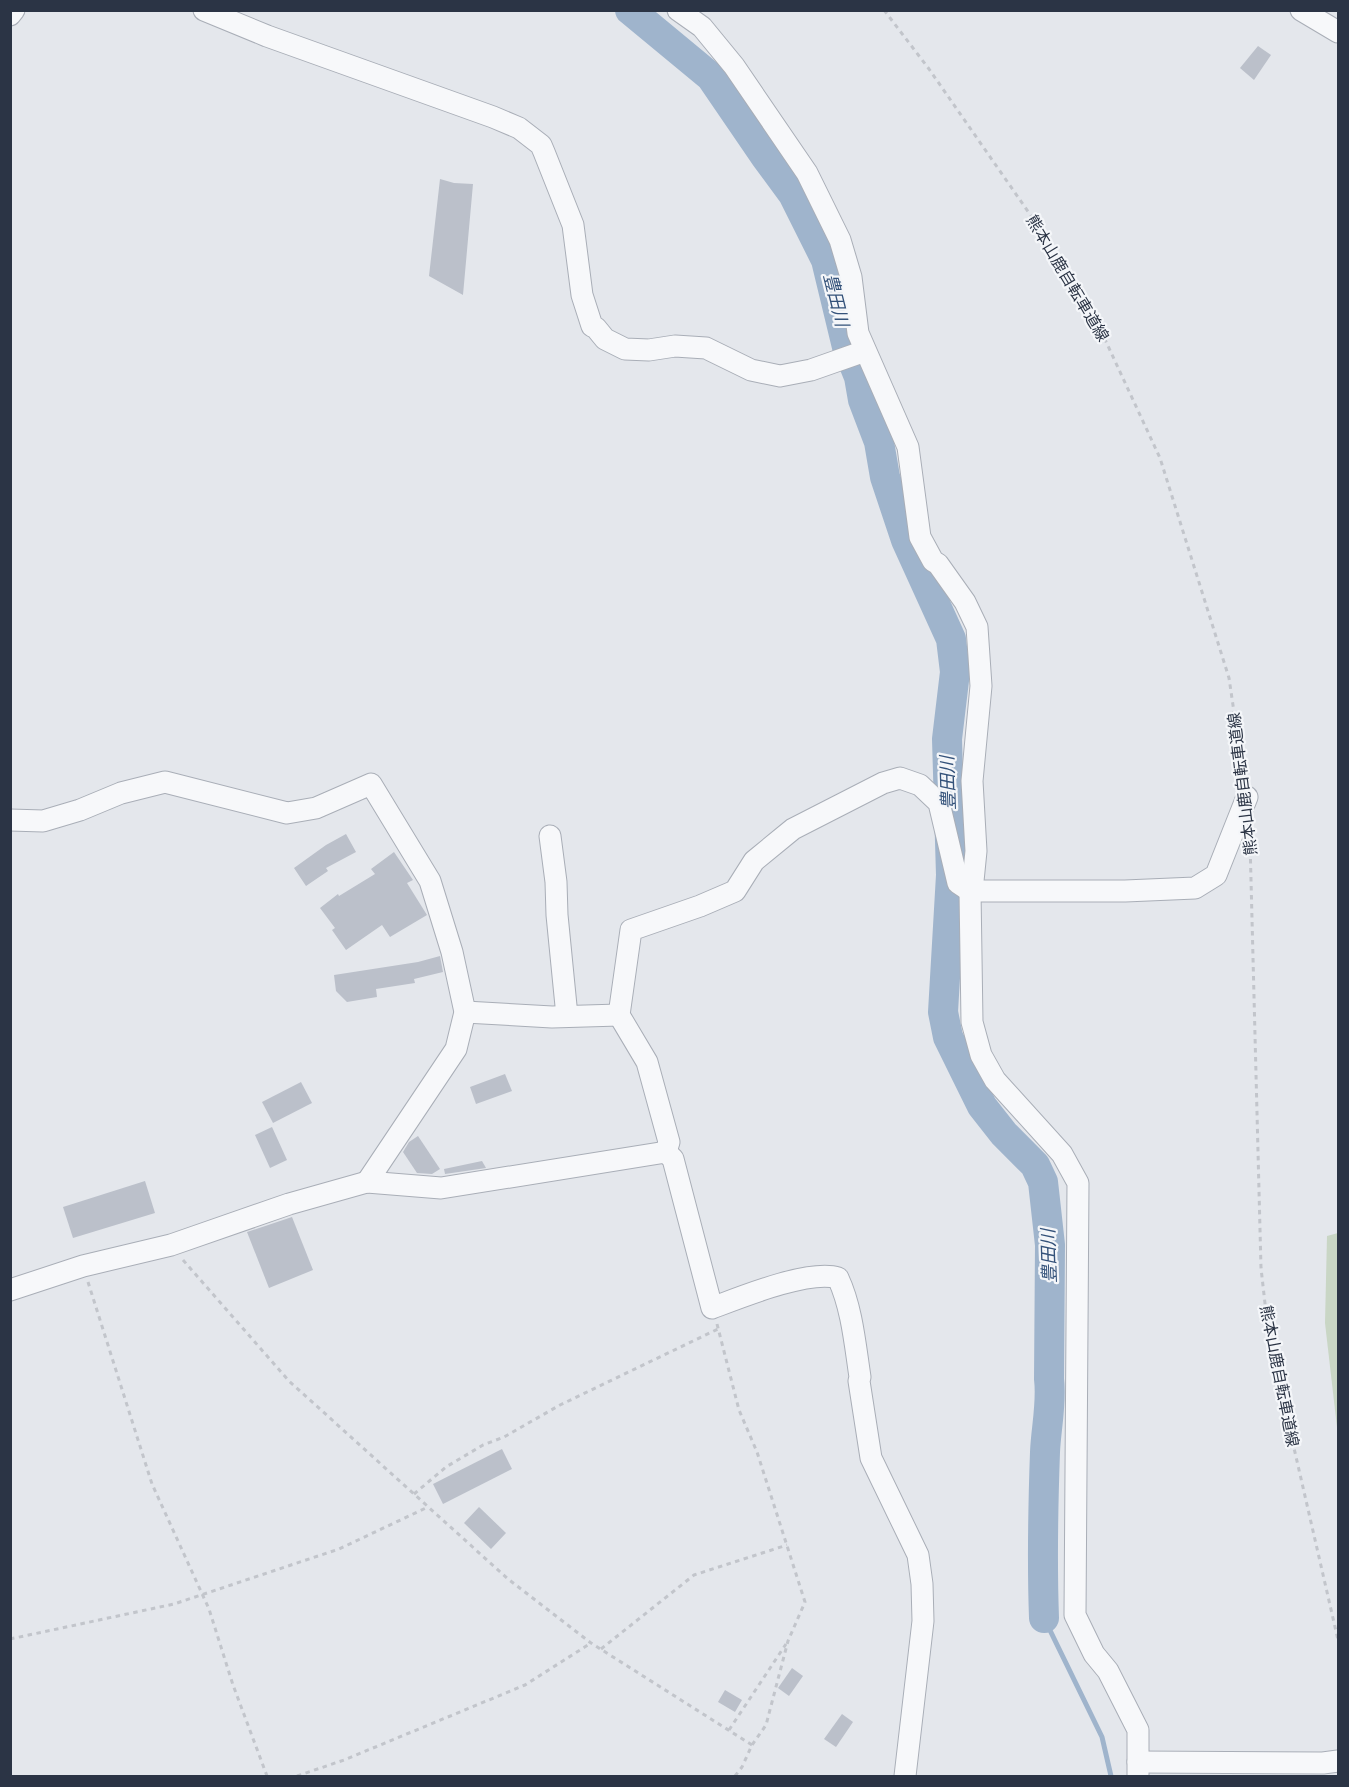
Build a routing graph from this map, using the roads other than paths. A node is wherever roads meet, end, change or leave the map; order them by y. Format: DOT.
graph roads {
  1 [pos="15,10"];
  2 [pos="204,10"];
  3 [pos="678,10"];
  4 [pos="1301,10"];
  5 [pos="10,15"];
  6 [pos="1338,32"];
  7 [pos="865,351"];
  8 [pos="1247,797"];
  9 [pos="10,820"];
  10 [pos="550,836"];
  11 [pos="970,891"];
  12 [pos="465,1012"];
  13 [pos="619,1016"];
  14 [pos="567,1017"];
  15 [pos="666,1152"];
  16 [pos="367,1182"];
  17 [pos="10,1290"];
  18 [pos="1338,1761"];
  19 [pos="1138,1769"];
  20 [pos="905,1776"];
  1 -- 5 [label="street"];
  2 -- 7 [label="street"];
  3 -- 7 [label="street"];
  4 -- 6 [label="street"];
  7 -- 11 [label="street"];
  8 -- 11 [label="street"];
  9 -- 12 [label="street"];
  10 -- 14 [label="street"];
  11 -- 13 [label="street"];
  11 -- 19 [label="street"];
  12 -- 14 [label="street"];
  12 -- 16 [label="street"];
  13 -- 14 [label="street"];
  13 -- 15 [label="street"];
  15 -- 16 [label="street"];
  15 -- 20 [label="street"];
  16 -- 17 [label="street"];
  18 -- 19 [label="street"];
}
